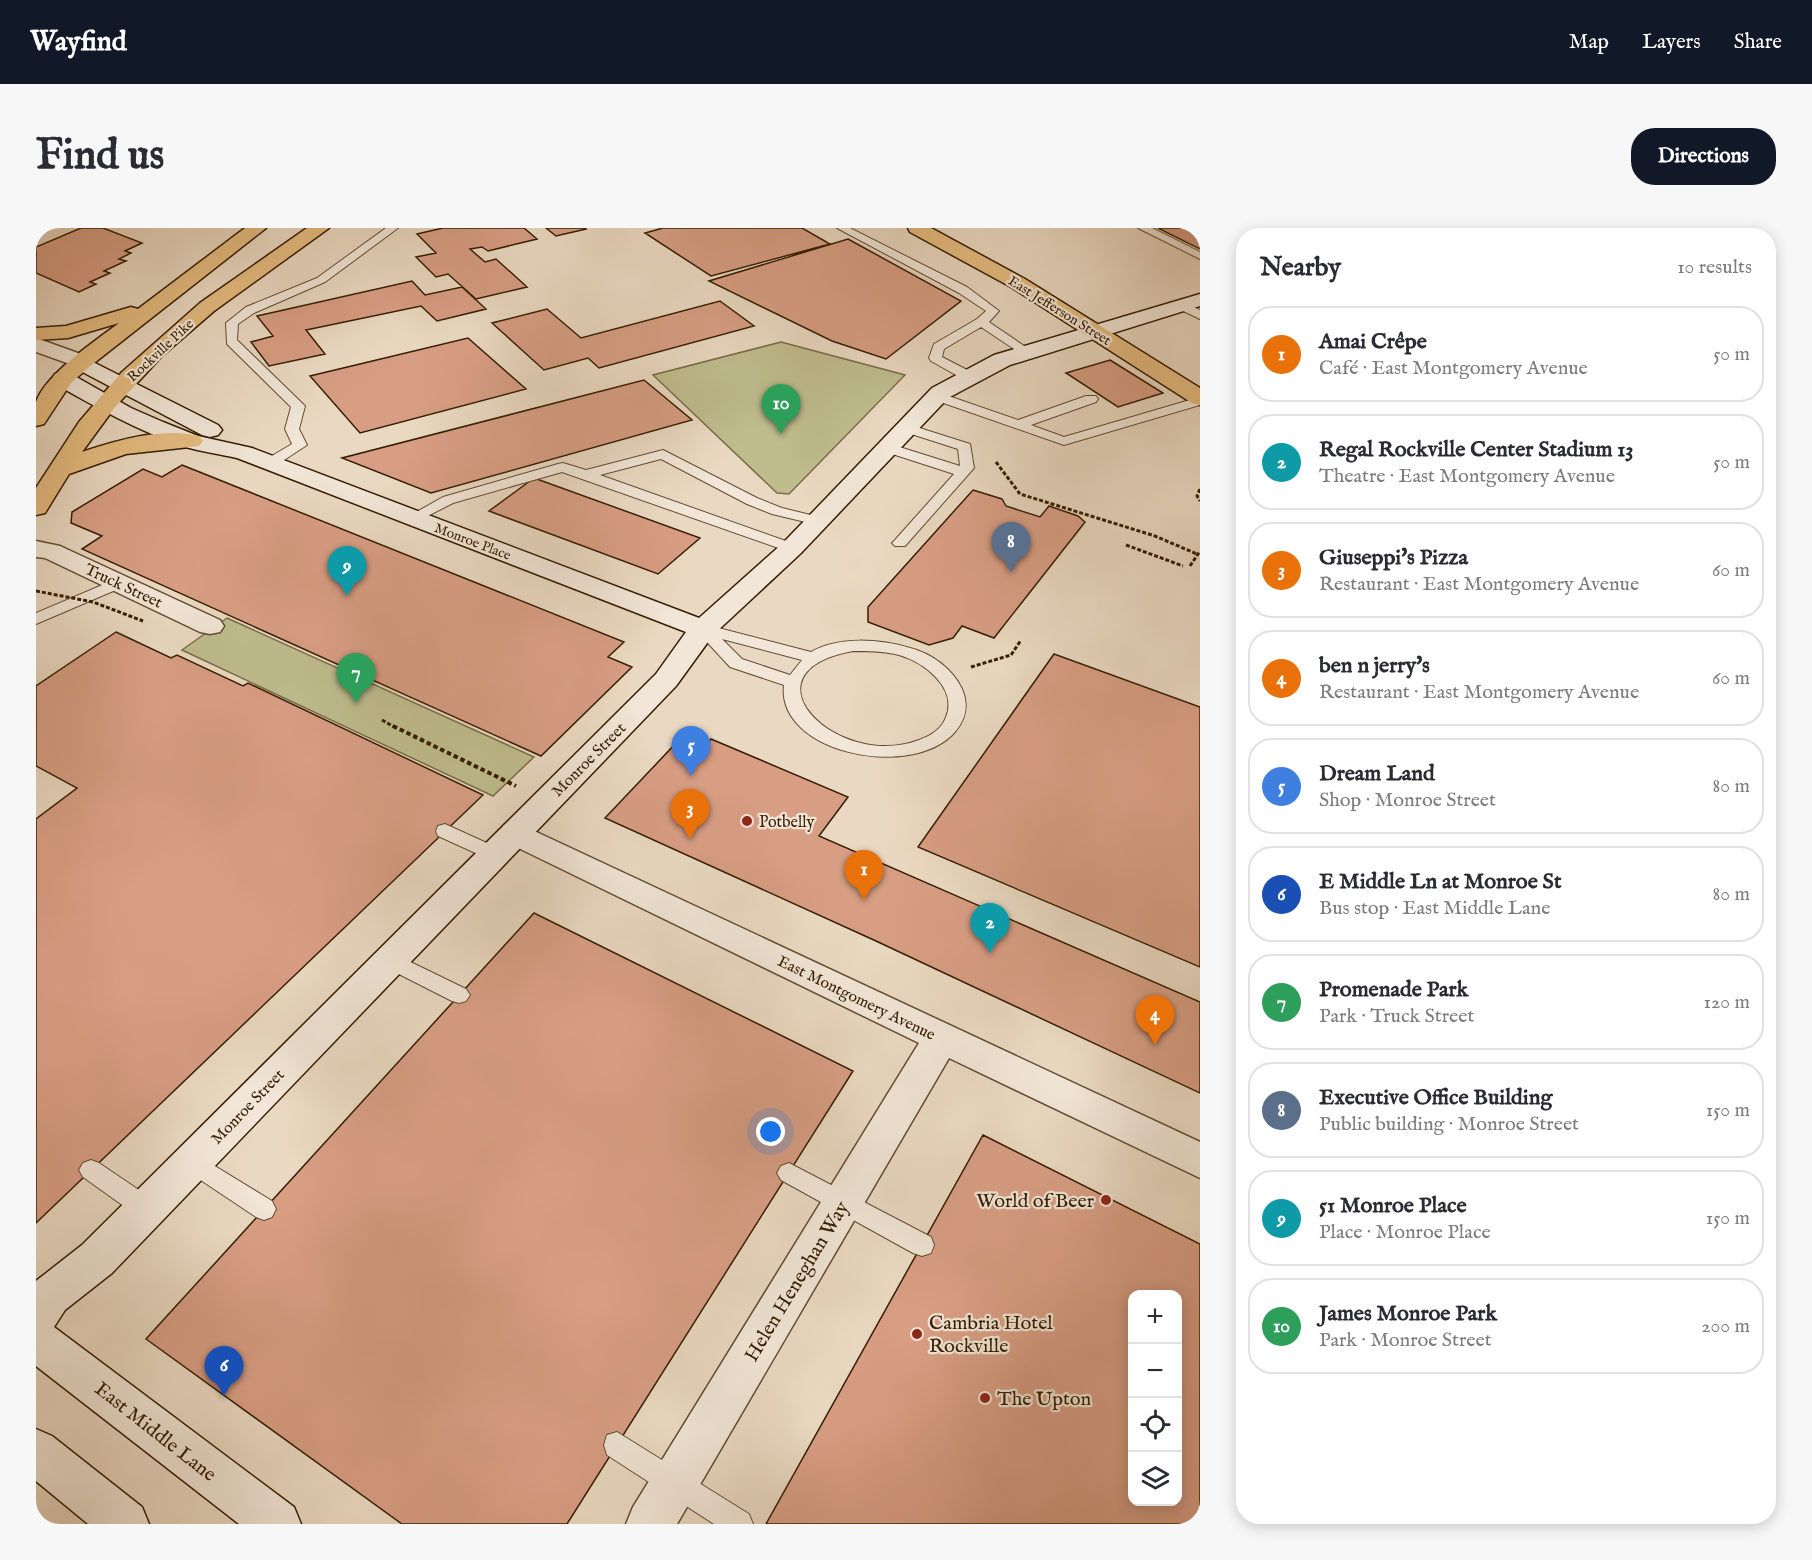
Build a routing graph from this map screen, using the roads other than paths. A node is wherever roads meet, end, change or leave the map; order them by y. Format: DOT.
graph roads {
  1 [pos="256,228"];
  2 [pos="298,228"];
  3 [pos="320,228"];
  4 [pos="393,228"];
  5 [pos="842,228"];
  6 [pos="917,228"];
  7 [pos="954,228"];
  8 [pos="1143,228"];
  9 [pos="1001,252"];
  10 [pos="1200,256"];
  11 [pos="249,274"];
  12 [pos="160,302"];
  13 [pos="1191,303"];
  14 [pos="1200,315"];
  15 [pos="1098,320"];
  16 [pos="981,322"];
  17 [pos="1123,322"];
  18 [pos="36,334"];
  19 [pos="1147,337"];
  20 [pos="36,344"];
  21 [pos="1027,352"];
  22 [pos="81,362"];
  23 [pos="36,365"];
  24 [pos="970,377"];
  25 [pos="63,379"];
  26 [pos="124,383"];
  27 [pos="937,396"];
  28 [pos="1091,399"];
  29 [pos="1200,399"];
  30 [pos="106,403"];
  31 [pos="36,418"];
  32 [pos="1017,425"];
  33 [pos="907,428"];
  34 [pos="191,441"];
  35 [pos="888,448"];
  36 [pos="244,453"];
  37 [pos="270,463"];
  38 [pos="60,469"];
  39 [pos="964,472"];
  40 [pos="585,475"];
  41 [pos="36,508"];
  42 [pos="413,518"];
  43 [pos="818,522"];
  44 [pos="900,543"];
  45 [pos="792,548"];
  46 [pos="36,549"];
  47 [pos="119,583"];
  48 [pos="36,619"];
  49 [pos="210,626"];
  50 [pos="703,629"];
  51 [pos="813,658"];
  52 [pos="793,682"];
  53 [pos="445,831"];
  54 [pos="504,844"];
  55 [pos="390,960"];
  56 [pos="459,995"];
  57 [pos="942,1038"];
  58 [pos="1200,1161"];
  59 [pos="192,1162"];
  60 [pos="91,1170"];
  61 [pos="789,1173"];
  62 [pos="843,1202"];
  63 [pos="147,1209"];
  64 [pos="264,1209"];
  65 [pos="922,1245"];
  66 [pos="36,1317"];
  67 [pos="36,1339"];
  68 [pos="617,1445"];
  69 [pos="36,1452"];
  70 [pos="675,1482"];
  71 [pos="125,1524"];
  72 [pos="277,1524"];
  73 [pos="650,1524"];
  74 [pos="739,1524"];
  1 -- 12 [label="main road"];
  2 -- 11 [label="main road"];
  3 -- 11 [label="main road, Rockville Pike"];
  4 -- 37 [label="lane"];
  5 -- 16 [label="lane"];
  6 -- 15 [label="main road, East Jefferson Street"];
  7 -- 9 [label="main road, East Jefferson Street"];
  8 -- 10 [label="lane"];
  11 -- 26 [label="main road, Rockville Pike"];
  12 -- 18 [label="main road"];
  12 -- 22 [label="main road"];
  13 -- 14 [label="lane"];
  13 -- 17 [label="street, Monroe Street"];
  15 -- 17 [label="street, Monroe Street"];
  15 -- 21 [label="street, Monroe Street"];
  15 -- 29 [label="main road, East Jefferson Street"];
  16 -- 21 [label="lane"];
  16 -- 24 [label="lane"];
  17 -- 19 [label="main road, East Jefferson Street"];
  20 -- 22 [label="street, Monroe Place"];
  21 -- 24 [label="street, Monroe Street"];
  22 -- 25 [label="main road"];
  22 -- 26 [label="street, Monroe Place"];
  23 -- 25 [label="street, Monroe Place"];
  24 -- 27 [label="street, Monroe Street"];
  25 -- 30 [label="street, Monroe Place"];
  25 -- 31 [label="main road"];
  26 -- 30 [label="main road, Rockville Pike"];
  26 -- 36 [label="street, Monroe Place"];
  27 -- 32 [label="lane"];
  27 -- 33 [label="street, Monroe Street"];
  28 -- 32 [label="lane"];
  29 -- 32 [label="lane"];
  30 -- 34 [label="street, Monroe Place"];
  30 -- 38 [label="main road, Rockville Pike"];
  33 -- 35 [label="street, Monroe Street"];
  33 -- 39 [label="lane"];
  34 -- 36 [label="street, Monroe Place"];
  34 -- 38 [label="main road"];
  35 -- 39 [label="lane"];
  35 -- 43 [label="street, Monroe Street"];
  36 -- 37 [label="street, Monroe Place"];
  37 -- 42 [label="street, Monroe Place"];
  38 -- 41 [label="main road, Rockville Pike"];
  39 -- 44 [label="lane"];
  40 -- 42 [label="lane"];
  40 -- 43 [label="lane"];
  40 -- 45 [label="lane"];
  42 -- 50 [label="street, Monroe Place"];
  43 -- 45 [label="street, Monroe Street"];
  45 -- 50 [label="street, Monroe Street"];
  46 -- 47 [label="street, Truck Street"];
  47 -- 48 [label="lane"];
  47 -- 49 [label="street, Truck Street"];
  50 -- 51 [label="lane"];
  50 -- 52 [label="lane"];
  50 -- 54 [label="street, Monroe Street"];
  51 -- 52 [label="lane"];
  51 -- 52 [label="lane"];
  53 -- 54 [label="lane"];
  54 -- 55 [label="street, Monroe Street"];
  54 -- 57 [label="street, East Montgomery Avenue"];
  55 -- 56 [label="lane"];
  55 -- 59 [label="street, Monroe Street"];
  57 -- 58 [label="street, East Montgomery Avenue"];
  57 -- 62 [label="street, Helen Heneghan Way"];
  59 -- 63 [label="street, Monroe Street"];
  59 -- 64 [label="lane"];
  60 -- 63 [label="lane"];
  61 -- 62 [label="lane"];
  62 -- 65 [label="lane"];
  62 -- 70 [label="street, Helen Heneghan Way"];
  63 -- 66 [label="street, Monroe Street"];
  67 -- 72 [label="street, East Middle Lane"];
  68 -- 70 [label="lane"];
  69 -- 71 [label="street"];
  70 -- 73 [label="street, Helen Heneghan Way"];
  70 -- 74 [label="lane"];
}
